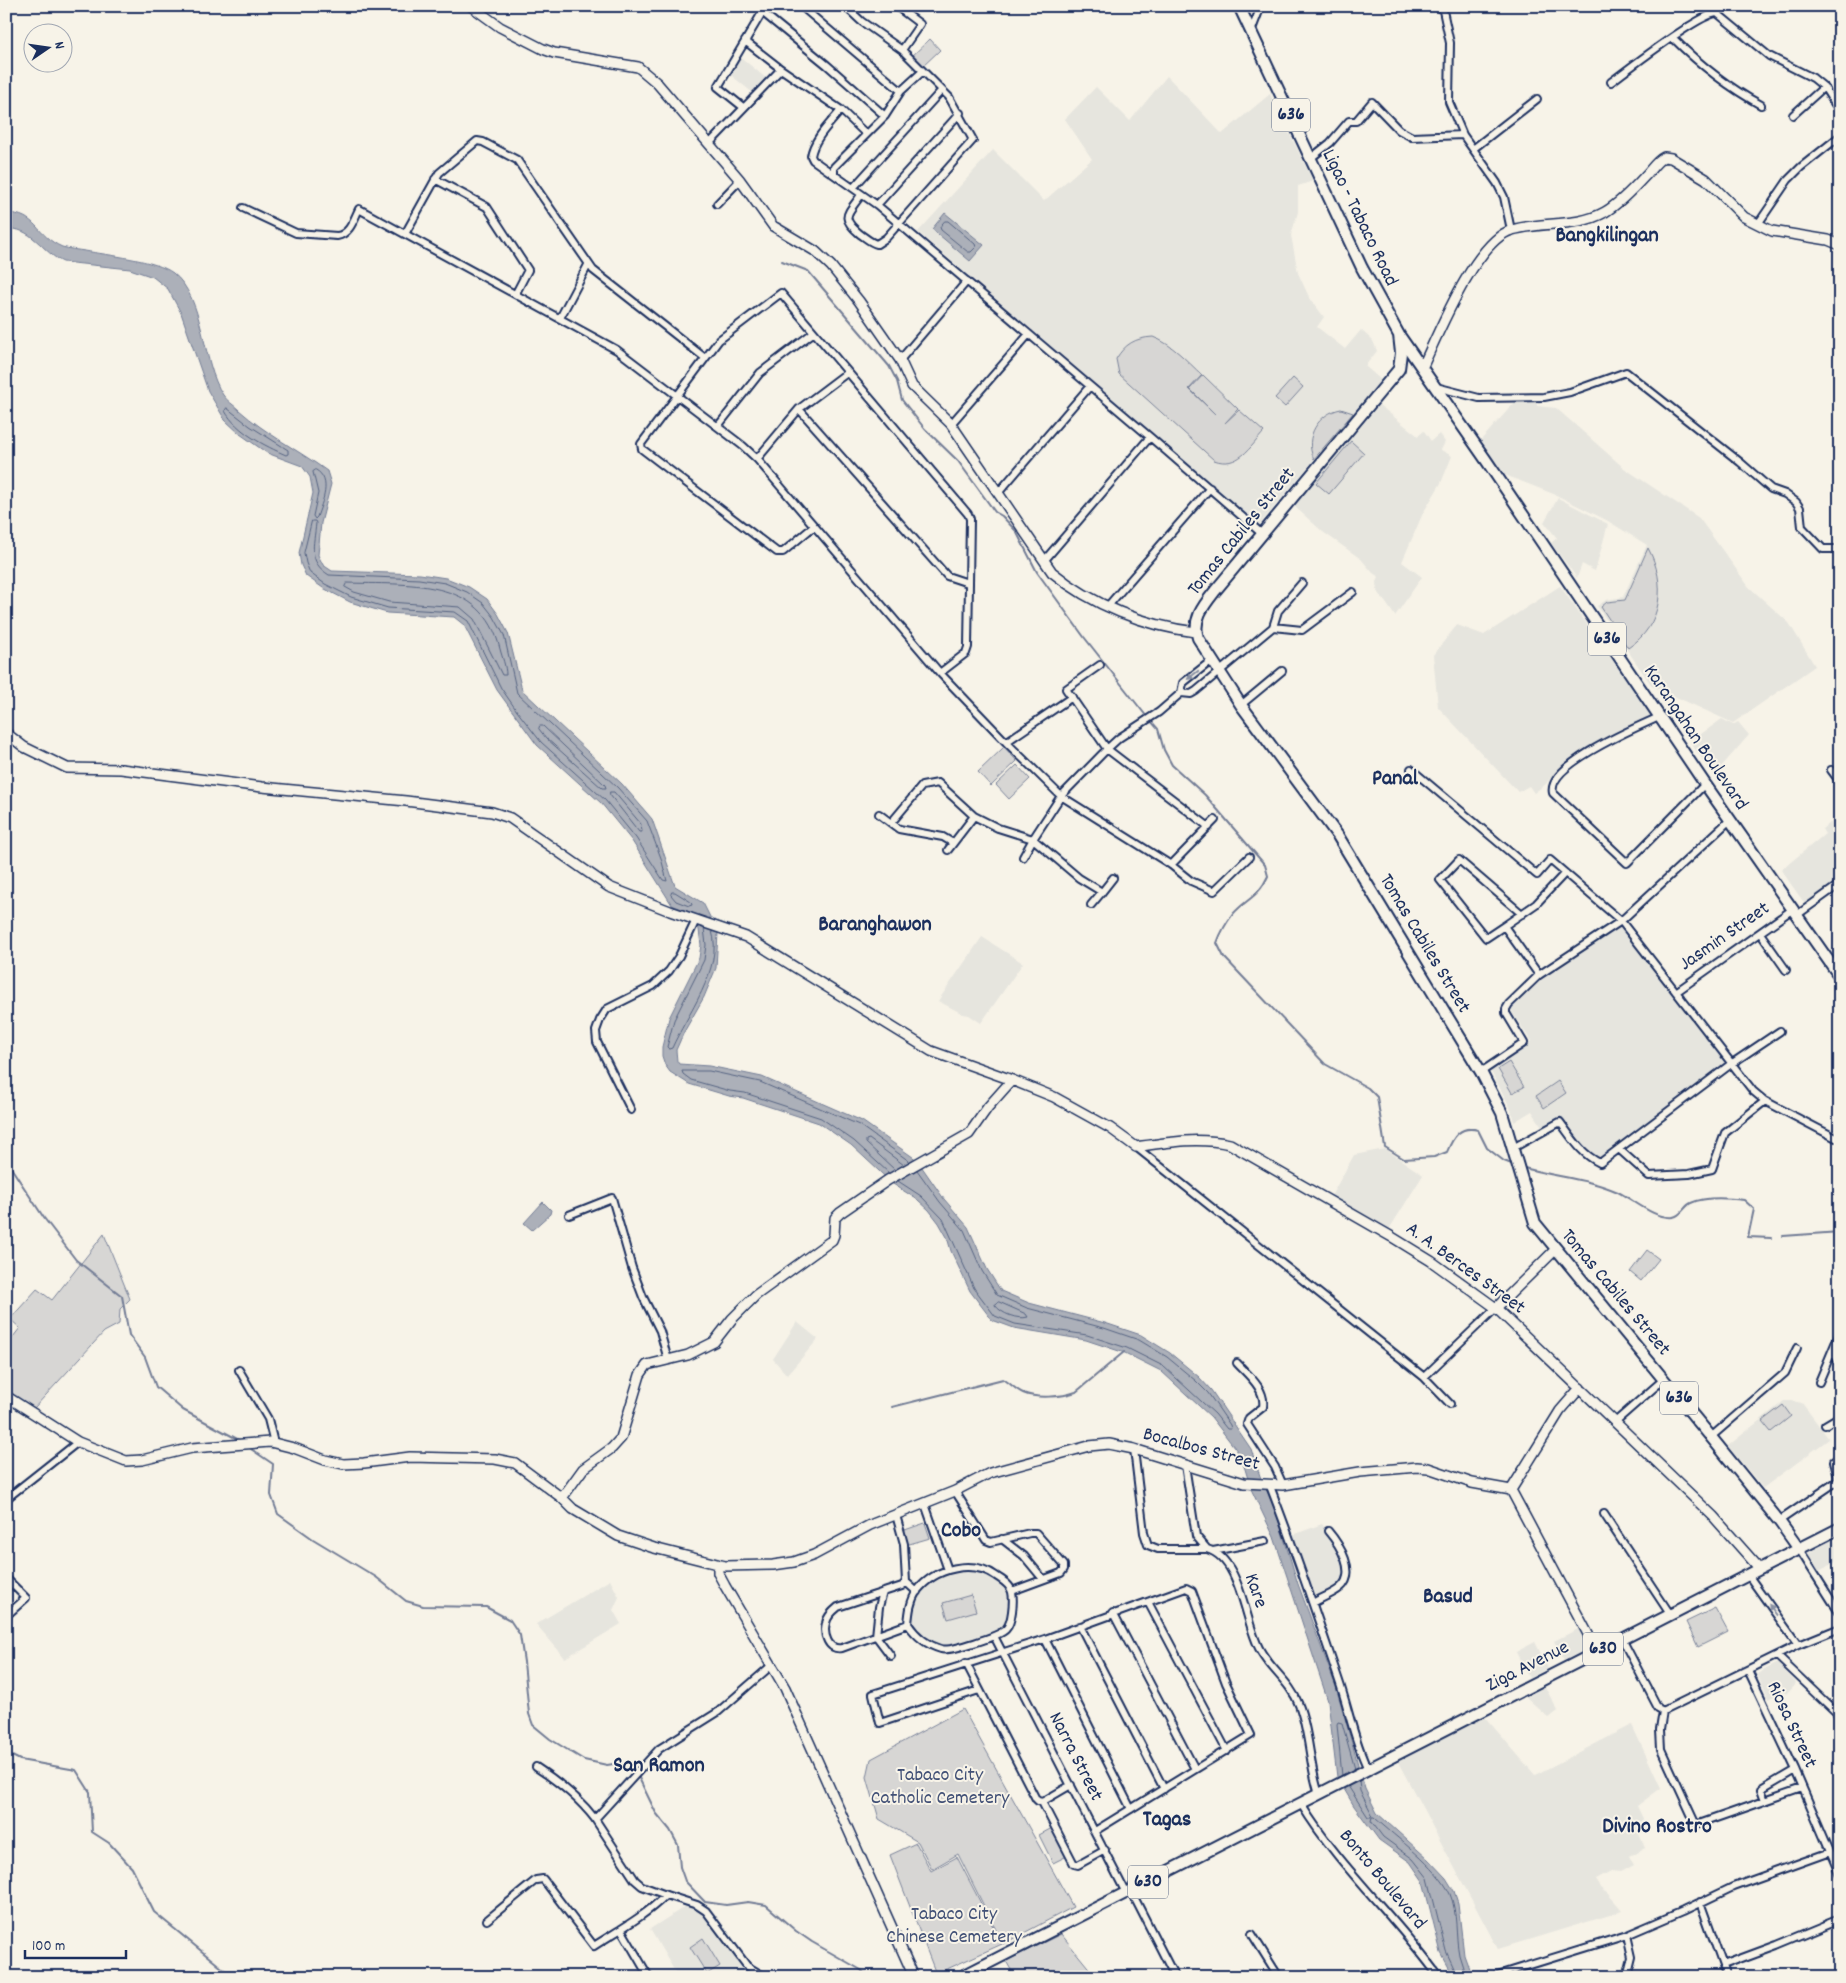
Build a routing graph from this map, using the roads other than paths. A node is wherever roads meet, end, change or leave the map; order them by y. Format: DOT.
graph roads {
  1 [pos="472,6"];
  2 [pos="801,6"];
  3 [pos="845,6"];
  4 [pos="896,6"];
  5 [pos="1239,6"];
  6 [pos="1261,6"];
  7 [pos="1442,6"];
  8 [pos="764,9"];
  9 [pos="1251,32"];
  10 [pos="1673,38"];
  11 [pos="745,41"];
  12 [pos="902,50"];
  13 [pos="781,70"];
  14 [pos="923,71"];
  15 [pos="1611,82"];
  16 [pos="1824,87"];
  17 [pos="942,90"];
  18 [pos="901,91"];
  19 [pos="1537,99"];
  20 [pos="1761,105"];
  21 [pos="744,107"];
  22 [pos="841,110"];
  23 [pos="1840,112"];
  24 [pos="960,113"];
  25 [pos="1793,115"];
  26 [pos="885,116"];
  27 [pos="866,134"];
  28 [pos="1463,135"];
  29 [pos="1840,136"];
  30 [pos="709,144"];
  31 [pos="1473,149"];
  32 [pos="1311,158"];
  33 [pos="834,174"];
  34 [pos="435,179"];
  35 [pos="740,180"];
  36 [pos="853,188"];
  37 [pos="861,195"];
  38 [pos="717,204"];
  39 [pos="877,205"];
  40 [pos="243,208"];
  41 [pos="898,224"];
  42 [pos="1758,224"];
  43 [pos="1511,230"];
  44 [pos="405,234"];
  45 [pos="1840,245"];
  46 [pos="588,264"];
  47 [pos="967,281"];
  48 [pos="516,293"];
  49 [pos="560,318"];
  50 [pos="814,332"];
  51 [pos="1029,334"];
  52 [pos="1399,335"];
  53 [pos="705,358"];
  54 [pos="900,360"];
  55 [pos="1422,368"];
  56 [pos="1399,369"];
  57 [pos="848,372"];
  58 [pos="1090,386"];
  59 [pos="1434,387"];
  60 [pos="677,395"];
  61 [pos="798,409"];
  62 [pos="951,424"];
  63 [pos="718,426"];
  64 [pos="1150,437"];
  65 [pos="757,459"];
  66 [pos="1210,488"];
  67 [pos="999,492"];
  68 [pos="814,527"];
  69 [pos="1261,534"];
  70 [pos="1840,548"];
  71 [pos="1044,561"];
  72 [pos="968,583"];
  73 [pos="1302,584"];
  74 [pos="1353,592"];
  75 [pos="1107,607"];
  76 [pos="1273,627"];
  77 [pos="1196,632"];
  78 [pos="1211,661"];
  79 [pos="1100,666"];
  80 [pos="1282,671"];
  81 [pos="940,673"];
  82 [pos="1219,673"];
  83 [pos="1181,693"];
  84 [pos="1072,697"];
  85 [pos="1241,705"];
  86 [pos="1659,716"];
  87 [pos="6,733"];
  88 [pos="1006,742"];
  89 [pos="1107,749"];
  90 [pos="1411,769"];
  91 [pos="1831,770"];
  92 [pos="1840,782"];
  93 [pos="1705,784"];
  94 [pos="1061,796"];
  95 [pos="879,814"];
  96 [pos="974,816"];
  97 [pos="1215,820"];
  98 [pos="1730,820"];
  99 [pos="891,823"];
  100 [pos="1209,827"];
  101 [pos="1033,839"];
  102 [pos="953,843"];
  103 [pos="948,850"];
  104 [pos="1023,857"];
  105 [pos="1249,857"];
  106 [pos="1171,865"];
  107 [pos="1565,873"];
  108 [pos="1113,878"];
  109 [pos="1840,884"];
  110 [pos="1102,892"];
  111 [pos="1091,905"];
  112 [pos="1795,912"];
  113 [pos="1522,914"];
  114 [pos="699,921"];
  115 [pos="1621,921"];
  116 [pos="1504,926"];
  117 [pos="1760,933"];
  118 [pos="1786,970"];
  119 [pos="1539,975"];
  120 [pos="1840,977"];
  121 [pos="1676,992"];
  122 [pos="1780,1032"];
  123 [pos="1731,1064"];
  124 [pos="1481,1072"];
  125 [pos="1012,1080"];
  126 [pos="1764,1101"];
  127 [pos="631,1110"];
  128 [pos="1840,1137"];
  129 [pos="1136,1147"];
  130 [pos="1620,1150"];
  131 [pos="1514,1152"];
  132 [pos="569,1215"];
  133 [pos="1555,1250"];
  134 [pos="1496,1308"];
  135 [pos="1840,1332"];
  136 [pos="1797,1348"];
  137 [pos="1833,1351"];
  138 [pos="668,1360"];
  139 [pos="1237,1363"];
  140 [pos="1840,1365"];
  141 [pos="240,1370"];
  142 [pos="1424,1376"];
  143 [pos="1664,1379"];
  144 [pos="1819,1382"];
  145 [pos="1580,1388"];
  146 [pos="6,1396"];
  147 [pos="1450,1404"];
  148 [pos="1840,1416"];
  149 [pos="1616,1422"];
  150 [pos="1825,1425"];
  151 [pos="1712,1437"];
  152 [pos="78,1442"];
  153 [pos="274,1443"];
  154 [pos="1134,1449"];
  155 [pos="1840,1458"];
  156 [pos="1185,1465"];
  157 [pos="1269,1485"];
  158 [pos="1283,1485"];
  159 [pos="1511,1490"];
  160 [pos="955,1491"];
  161 [pos="562,1498"];
  162 [pos="6,1499"];
  163 [pos="924,1504"];
  164 [pos="1604,1514"];
  165 [pos="896,1515"];
  166 [pos="1779,1521"];
  167 [pos="1840,1528"];
  168 [pos="1328,1531"];
  169 [pos="1002,1539"];
  170 [pos="1265,1541"];
  171 [pos="1799,1549"];
  172 [pos="1210,1550"];
  173 [pos="718,1565"];
  174 [pos="1760,1569"];
  175 [pos="948,1570"];
  176 [pos="1748,1575"];
  177 [pos="1043,1579"];
  178 [pos="906,1582"];
  179 [pos="8,1583"];
  180 [pos="1012,1591"];
  181 [pos="883,1592"];
  182 [pos="917,1592"];
  183 [pos="1148,1602"];
  184 [pos="1313,1603"];
  185 [pos="1113,1614"];
  186 [pos="1670,1614"];
  187 [pos="1840,1614"];
  188 [pos="6,1616"];
  189 [pos="908,1624"];
  190 [pos="1080,1626"];
  191 [pos="1840,1628"];
  192 [pos="876,1636"];
  193 [pos="994,1636"];
  194 [pos="1045,1638"];
  195 [pos="1622,1639"];
  196 [pos="1798,1645"];
  197 [pos="1002,1652"];
  198 [pos="1598,1652"];
  199 [pos="891,1656"];
  200 [pos="1777,1656"];
  201 [pos="966,1664"];
  202 [pos="772,1665"];
  203 [pos="1748,1670"];
  204 [pos="979,1690"];
  205 [pos="1663,1711"];
  206 [pos="1840,1716"];
  207 [pos="1227,1751"];
  208 [pos="536,1767"];
  209 [pos="1367,1769"];
  210 [pos="1195,1770"];
  211 [pos="1795,1770"];
  212 [pos="1072,1785"];
  213 [pos="1802,1788"];
  214 [pos="1164,1789"];
  215 [pos="1319,1794"];
  216 [pos="1765,1801"];
  217 [pos="1042,1802"];
  218 [pos="1301,1804"];
  219 [pos="1131,1809"];
  220 [pos="595,1819"];
  221 [pos="1095,1831"];
  222 [pos="1105,1850"];
  223 [pos="1830,1852"];
  224 [pos="1838,1867"];
  225 [pos="1840,1875"];
  226 [pos="1129,1892"];
  227 [pos="666,1895"];
  228 [pos="1700,1902"];
  229 [pos="1840,1919"];
  230 [pos="487,1920"];
  231 [pos="621,1929"];
  232 [pos="1252,1934"];
  233 [pos="1627,1935"];
  234 [pos="1724,1964"];
  235 [pos="649,1977"];
  236 [pos="765,1977"];
  237 [pos="914,1977"];
  238 [pos="961,1977"];
  239 [pos="1175,1977"];
  240 [pos="1279,1977"];
  241 [pos="1439,1977"];
  242 [pos="1491,1977"];
  243 [pos="1627,1977"];
  244 [pos="1727,1977"];
  1 -- 30 [label="street"];
  2 -- 18 [label="street"];
  3 -- 12 [label="street"];
  4 -- 12 [label="street"];
  5 -- 9 [label="main road, Ligao - Tabaco Road / 636"];
  6 -- 9 [label="street"];
  7 -- 28 [label="street"];
  8 -- 11 [label="street"];
  8 -- 26 [label="street"];
  9 -- 32 [label="main road, Ligao - Tabaco Road / 636"];
  10 -- 15 [label="street"];
  10 -- 16 [label="street"];
  10 -- 20 [label="street"];
  11 -- 13 [label="street"];
  11 -- 21 [label="street"];
  12 -- 14 [label="street"];
  13 -- 21 [label="street"];
  13 -- 22 [label="street"];
  14 -- 17 [label="street"];
  14 -- 18 [label="street"];
  16 -- 23 [label="street"];
  16 -- 25 [label="street"];
  17 -- 24 [label="street"];
  17 -- 36 [label="street"];
  18 -- 26 [label="street"];
  19 -- 31 [label="street"];
  21 -- 30 [label="street"];
  22 -- 27 [label="street"];
  22 -- 33 [label="street"];
  24 -- 39 [label="street"];
  24 -- 41 [label="street"];
  26 -- 27 [label="street"];
  27 -- 33 [label="street"];
  28 -- 31 [label="street"];
  28 -- 32 [label="street"];
  29 -- 42 [label="street"];
  30 -- 35 [label="street"];
  31 -- 43 [label="street"];
  32 -- 52 [label="main road, Ligao - Tabaco Road / 636"];
  33 -- 36 [label="street"];
  34 -- 44 [label="street"];
  34 -- 46 [label="street"];
  34 -- 48 [label="street"];
  35 -- 38 [label="street"];
  35 -- 54 [label="street"];
  36 -- 37 [label="street"];
  37 -- 39 [label="street"];
  37 -- 41 [label="street"];
  39 -- 41 [label="street"];
  40 -- 44 [label="street"];
  41 -- 47 [label="street"];
  42 -- 43 [label="street"];
  42 -- 45 [label="street"];
  43 -- 55 [label="street"];
  44 -- 48 [label="street"];
  46 -- 49 [label="street"];
  46 -- 53 [label="street"];
  47 -- 51 [label="street"];
  47 -- 54 [label="street"];
  48 -- 49 [label="street"];
  49 -- 60 [label="street"];
  50 -- 53 [label="street"];
  50 -- 57 [label="street"];
  50 -- 63 [label="street"];
  51 -- 58 [label="street"];
  51 -- 62 [label="street"];
  52 -- 55 [label="main road, Ligao - Tabaco Road / 636"];
  52 -- 56 [label="main road, Ligao - Tabaco Road / 636"];
  53 -- 60 [label="street"];
  54 -- 62 [label="street"];
  55 -- 56 [label="main road"];
  55 -- 59 [label="main road, Karangahan Boulevard / 636"];
  56 -- 69 [label="main road, Tomas Cabiles Street"];
  57 -- 61 [label="street"];
  57 -- 72 [label="street"];
  58 -- 64 [label="street"];
  58 -- 67 [label="street"];
  59 -- 70 [label="street"];
  59 -- 86 [label="main road, Karangahan Boulevard / 636"];
  60 -- 63 [label="street"];
  60 -- 68 [label="street"];
  61 -- 65 [label="street"];
  61 -- 72 [label="street"];
  62 -- 67 [label="street"];
  63 -- 65 [label="street"];
  64 -- 66 [label="street"];
  64 -- 71 [label="street"];
  65 -- 68 [label="street"];
  66 -- 69 [label="street"];
  66 -- 75 [label="street"];
  67 -- 71 [label="street"];
  68 -- 81 [label="street"];
  69 -- 77 [label="main road, Tomas Cabiles Street"];
  71 -- 75 [label="street"];
  72 -- 81 [label="street"];
  73 -- 76 [label="street"];
  74 -- 76 [label="street"];
  75 -- 77 [label="street"];
  76 -- 82 [label="street"];
  77 -- 78 [label="main road, Tomas Cabiles Street / 636"];
  78 -- 82 [label="main road, Tomas Cabiles Street / 636"];
  78 -- 83 [label="street, one-way"];
  79 -- 84 [label="street"];
  80 -- 85 [label="street"];
  81 -- 88 [label="street"];
  82 -- 83 [label="street"];
  82 -- 85 [label="main road, Tomas Cabiles Street / 636"];
  83 -- 89 [label="street"];
  84 -- 88 [label="street"];
  84 -- 89 [label="street"];
  85 -- 124 [label="main road, Tomas Cabiles Street / 636"];
  86 -- 93 [label="main road, Karangahan Boulevard / 636"];
  86 -- 93 [label="street"];
  87 -- 114 [label="street"];
  88 -- 94 [label="street"];
  89 -- 94 [label="street"];
  89 -- 100 [label="street"];
  90 -- 107 [label="street"];
  91 -- 92 [label="street"];
  93 -- 98 [label="main road, Karangahan Boulevard / 636"];
  94 -- 101 [label="street"];
  94 -- 106 [label="street"];
  95 -- 99 [label="street"];
  96 -- 99 [label="street"];
  96 -- 101 [label="street"];
  96 -- 102 [label="street"];
  97 -- 100 [label="street"];
  98 -- 112 [label="main road, Karangahan Boulevard / 636"];
  98 -- 115 [label="street"];
  99 -- 102 [label="street"];
  100 -- 106 [label="street"];
  101 -- 104 [label="street"];
  101 -- 110 [label="street"];
  102 -- 103 [label="street"];
  105 -- 106 [label="street"];
  107 -- 113 [label="street"];
  107 -- 115 [label="street"];
  108 -- 110 [label="street"];
  109 -- 112 [label="street, Jasmin Street"];
  110 -- 111 [label="street"];
  112 -- 117 [label="street, Jasmin Street"];
  112 -- 120 [label="main road, Karangahan Boulevard / 636"];
  113 -- 116 [label="street"];
  113 -- 116 [label="street"];
  114 -- 125 [label="street"];
  114 -- 127 [label="street"];
  115 -- 119 [label="street"];
  115 -- 121 [label="street"];
  116 -- 119 [label="street"];
  117 -- 118 [label="street"];
  117 -- 121 [label="street, Jasmin Street"];
  119 -- 124 [label="street"];
  121 -- 123 [label="street"];
  122 -- 123 [label="street"];
  123 -- 126 [label="street"];
  123 -- 130 [label="street"];
  124 -- 131 [label="main road, Tomas Cabiles Street / 636"];
  125 -- 129 [label="street"];
  125 -- 138 [label="street"];
  126 -- 128 [label="street"];
  126 -- 130 [label="street"];
  129 -- 134 [label="street, A. A. Berces Street"];
  129 -- 142 [label="street"];
  130 -- 131 [label="street"];
  131 -- 133 [label="main road, Tomas Cabiles Street / 636"];
  132 -- 138 [label="street"];
  133 -- 134 [label="street"];
  133 -- 143 [label="main road, Tomas Cabiles Street / 636"];
  134 -- 142 [label="street"];
  134 -- 145 [label="street, A. A. Berces Street"];
  135 -- 137 [label="street"];
  136 -- 151 [label="street"];
  137 -- 140 [label="street"];
  137 -- 144 [label="street"];
  138 -- 161 [label="street"];
  139 -- 158 [label="street"];
  141 -- 153 [label="street"];
  142 -- 147 [label="street"];
  143 -- 149 [label="street"];
  143 -- 151 [label="main road, Tomas Cabiles Street / 636"];
  145 -- 149 [label="street, A. A. Berces Street"];
  145 -- 159 [label="street"];
  146 -- 152 [label="street, Bocalbos Street"];
  148 -- 150 [label="street"];
  149 -- 174 [label="street, A. A. Berces Street"];
  151 -- 166 [label="main road, Tomas Cabiles Street / 636"];
  152 -- 153 [label="street, Bocalbos Street"];
  152 -- 162 [label="street"];
  153 -- 161 [label="street, Bocalbos Street"];
  154 -- 156 [label="street, Bocalbos Street"];
  154 -- 160 [label="street, Bocalbos Street"];
  154 -- 172 [label="street"];
  155 -- 166 [label="street"];
  156 -- 157 [label="street, Bocalbos Street"];
  156 -- 172 [label="street, Kare"];
  157 -- 158 [label="street, Bocalbos Street"];
  157 -- 184 [label="street"];
  158 -- 159 [label="street, Bocalbos Street"];
  159 -- 198 [label="street"];
  160 -- 163 [label="street, Bocalbos Street"];
  160 -- 169 [label="street"];
  161 -- 173 [label="street, Bocalbos Street"];
  163 -- 165 [label="street, Bocalbos Street"];
  163 -- 175 [label="street"];
  164 -- 186 [label="street"];
  165 -- 173 [label="street, Bocalbos Street"];
  165 -- 178 [label="street"];
  166 -- 171 [label="main road, Tomas Cabiles Street / 636"];
  167 -- 171 [label="main road, Ziga Avenue / 630"];
  168 -- 184 [label="street"];
  169 -- 177 [label="street"];
  169 -- 177 [label="street"];
  170 -- 172 [label="street"];
  171 -- 174 [label="main road, Ziga Avenue / 630"];
  171 -- 187 [label="street"];
  172 -- 215 [label="street, Kare"];
  173 -- 202 [label="street"];
  174 -- 176 [label="main road, Ziga Avenue / 630"];
  175 -- 180 [label="street"];
  175 -- 182 [label="street"];
  176 -- 186 [label="main road, Ziga Avenue / 630"];
  196 -- 176 [label="street, one-way"];
  177 -- 180 [label="street"];
  178 -- 181 [label="street"];
  178 -- 182 [label="street"];
  179 -- 188 [label="street"];
  180 -- 193 [label="street"];
  181 -- 192 [label="street"];
  181 -- 192 [label="street"];
  182 -- 189 [label="street"];
  183 -- 185 [label="street"];
  183 -- 207 [label="street"];
  183 -- 207 [label="street"];
  184 -- 209 [label="street"];
  185 -- 190 [label="street"];
  185 -- 210 [label="street"];
  186 -- 195 [label="main road, Ziga Avenue / 630"];
  189 -- 192 [label="street"];
  189 -- 193 [label="street"];
  190 -- 194 [label="street"];
  190 -- 214 [label="street"];
  191 -- 196 [label="street"];
  192 -- 199 [label="street"];
  193 -- 197 [label="street, Narra Street"];
  194 -- 197 [label="street"];
  194 -- 219 [label="street"];
  195 -- 198 [label="main road, Ziga Avenue / 630"];
  195 -- 205 [label="street"];
  196 -- 200 [label="street"];
  197 -- 201 [label="street"];
  197 -- 212 [label="street, Narra Street"];
  198 -- 209 [label="main road, Ziga Avenue / 630"];
  200 -- 203 [label="street"];
  200 -- 206 [label="street"];
  201 -- 204 [label="street"];
  201 -- 204 [label="street"];
  202 -- 220 [label="street"];
  202 -- 237 [label="street"];
  203 -- 205 [label="street"];
  203 -- 211 [label="street, Riosa Street"];
  204 -- 217 [label="street"];
  205 -- 216 [label="street"];
  207 -- 210 [label="street"];
  208 -- 220 [label="street"];
  209 -- 215 [label="main road, 630"];
  210 -- 214 [label="street"];
  211 -- 213 [label="street, Riosa Street"];
  211 -- 216 [label="street"];
  212 -- 217 [label="street"];
  212 -- 221 [label="street, Narra Street"];
  213 -- 216 [label="street"];
  213 -- 223 [label="street, Riosa Street"];
  214 -- 219 [label="street"];
  215 -- 218 [label="main road, 630"];
  217 -- 222 [label="street"];
  218 -- 226 [label="main road, 630"];
  218 -- 241 [label="street, Bonto Boulevard"];
  219 -- 221 [label="street"];
  220 -- 227 [label="street"];
  221 -- 222 [label="street, Narra Street"];
  222 -- 226 [label="street, Narra Street"];
  223 -- 224 [label="street, Riosa Street"];
  223 -- 228 [label="street"];
  224 -- 225 [label="street, Riosa Street"];
  226 -- 238 [label="main road, 630"];
  226 -- 239 [label="street, Narra Street"];
  227 -- 231 [label="street"];
  227 -- 236 [label="street"];
  228 -- 233 [label="street"];
  228 -- 234 [label="street"];
  229 -- 234 [label="street"];
  230 -- 231 [label="street"];
  231 -- 235 [label="street"];
  232 -- 240 [label="street"];
  233 -- 242 [label="street"];
  233 -- 243 [label="street"];
  234 -- 244 [label="street"];
}
